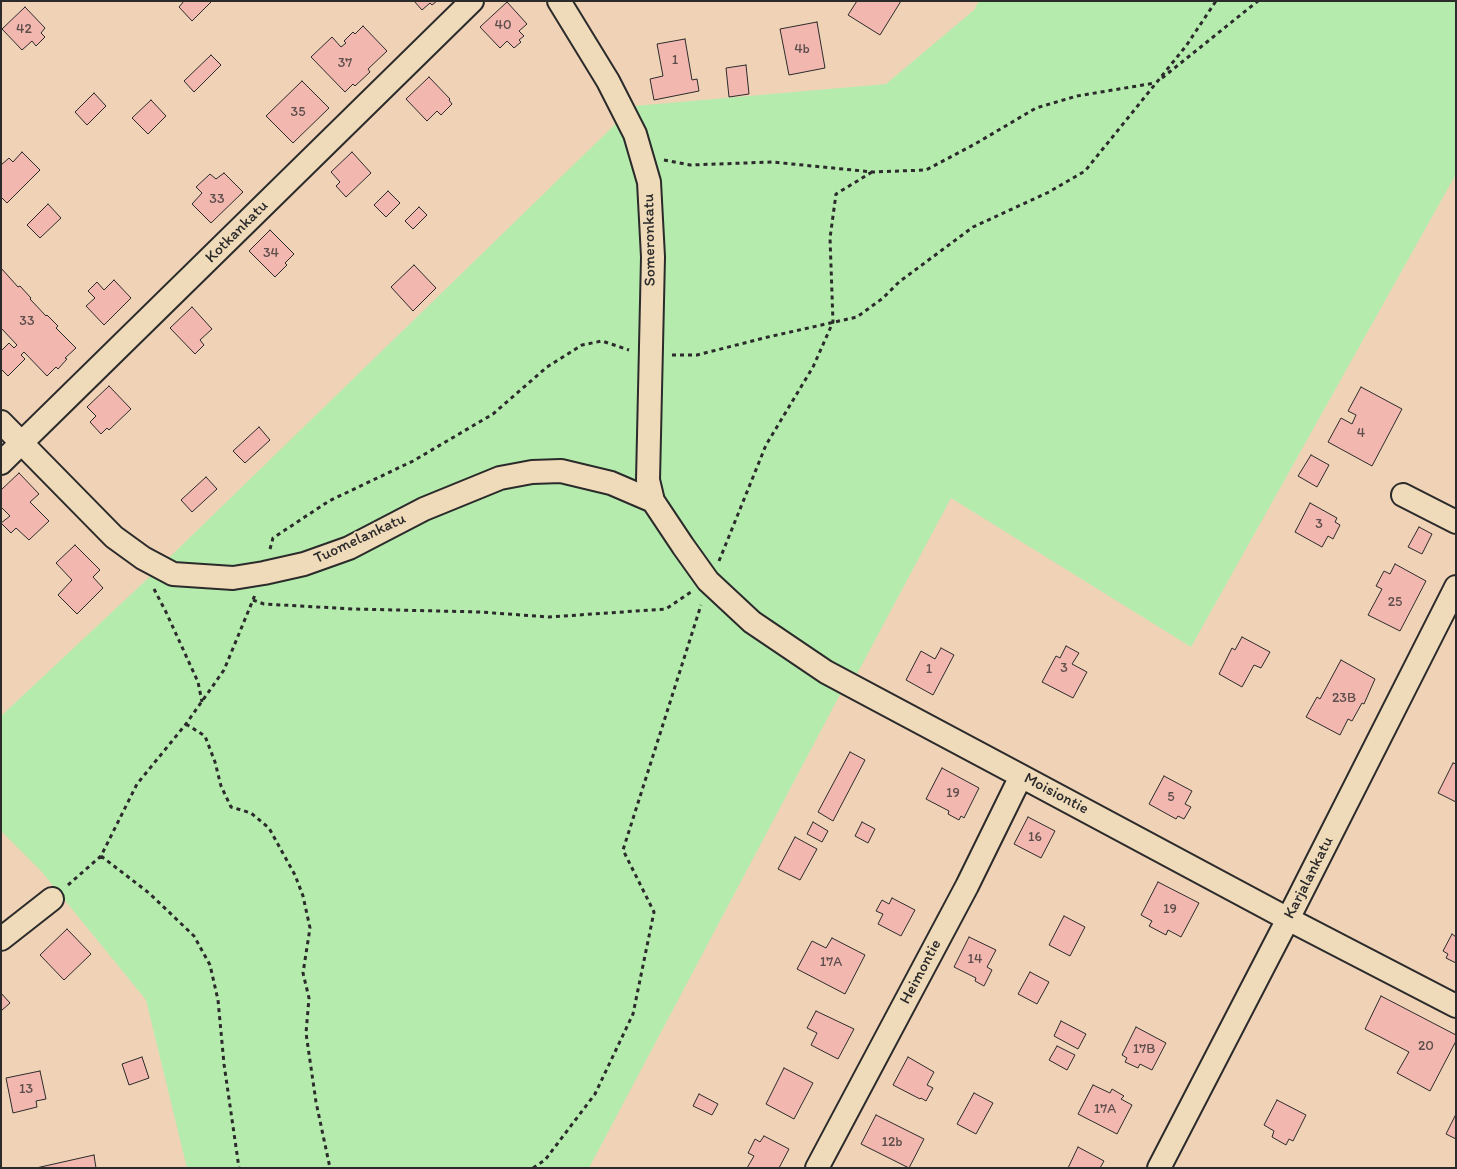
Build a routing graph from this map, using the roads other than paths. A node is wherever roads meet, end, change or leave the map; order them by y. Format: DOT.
graph roads {
  1 [pos="472,1"];
  2 [pos="559,1"];
  3 [pos="1,422"];
  4 [pos="22,443"];
  5 [pos="1,463"];
  6 [pos="1403,495"];
  7 [pos="653,501"];
  8 [pos="1456,522"];
  9 [pos="1456,587"];
  10 [pos="1021,776"];
  11 [pos="52,899"];
  12 [pos="1288,919"];
  13 [pos="1,939"];
  14 [pos="1456,1006"];
  15 [pos="817,1168"];
  16 [pos="1159,1168"];
  1 -- 4 [label="street, Kotkankatu"];
  2 -- 7 [label="street, Someronkatu"];
  3 -- 4 [label="street, Tuomelankatu"];
  4 -- 5 [label="street, Kotkankatu"];
  4 -- 7 [label="street, Tuomelankatu"];
  6 -- 8 [label="street"];
  7 -- 10 [label="street, Moisiontie"];
  9 -- 12 [label="street, Karjalankatu"];
  10 -- 12 [label="street, Moisiontie"];
  10 -- 15 [label="street, Heimontie"];
  11 -- 13 [label="street"];
  12 -- 14 [label="street, Moisiontie"];
  12 -- 16 [label="street, Karjalankatu"];
}
